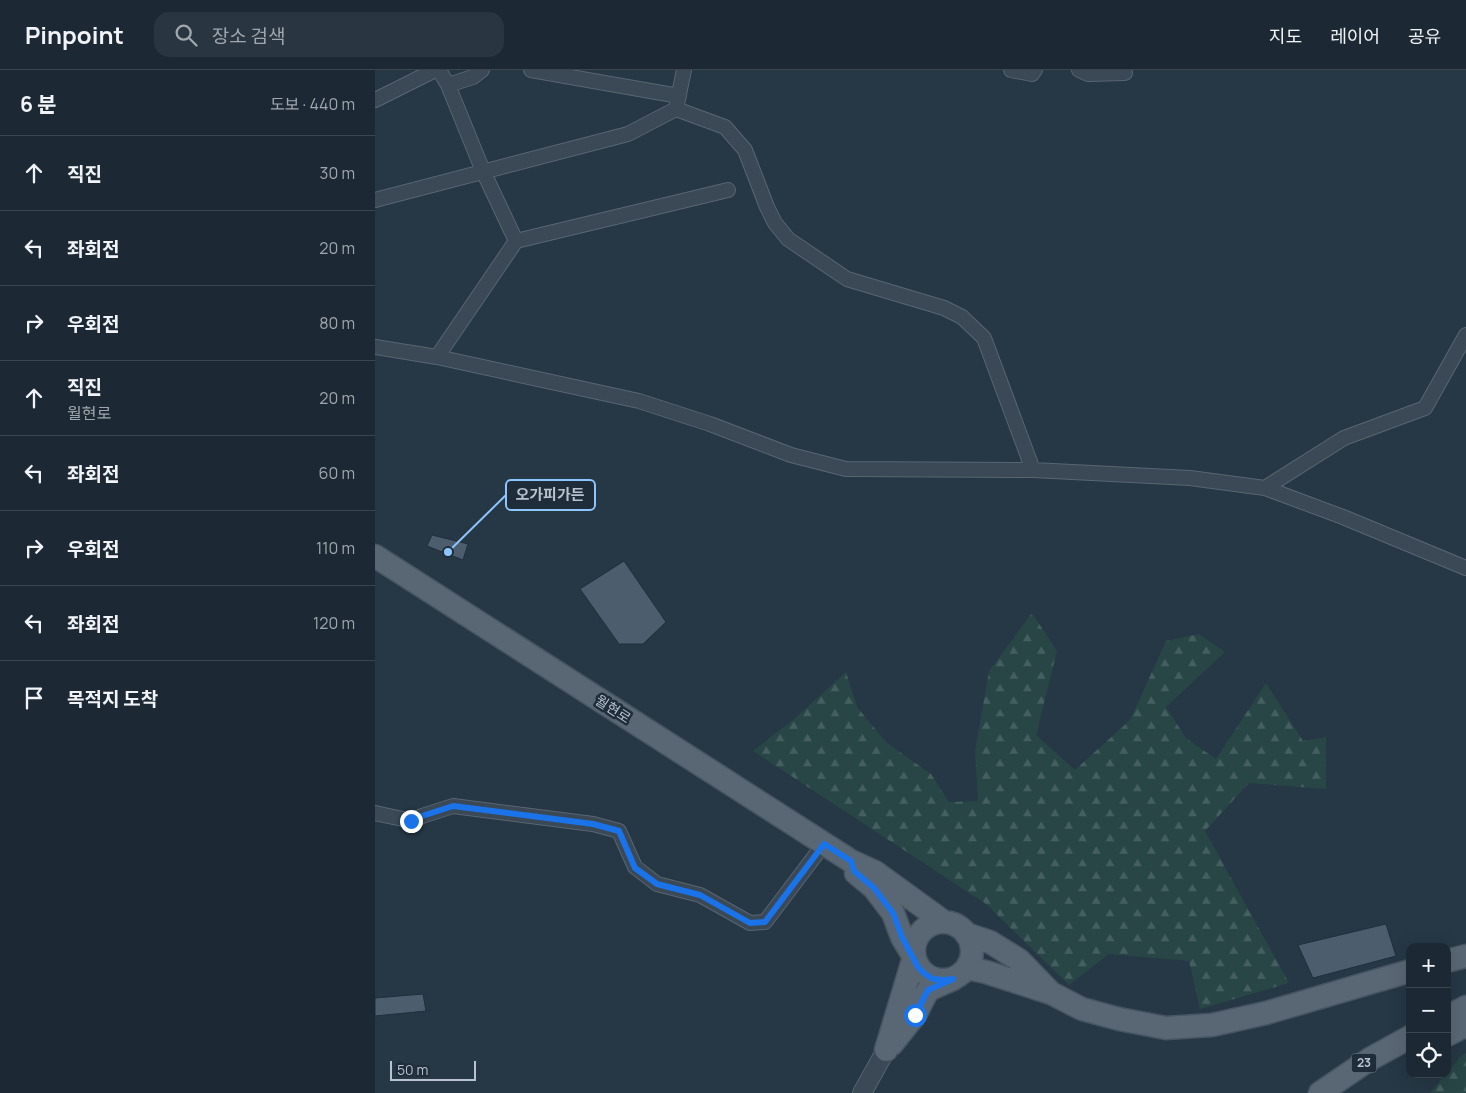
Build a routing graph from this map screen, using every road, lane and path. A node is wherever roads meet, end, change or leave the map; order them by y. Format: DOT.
graph roads {
  1 [pos="437,70"];
  2 [pos="482,70"];
  3 [pos="531,70"];
  4 [pos="684,70"];
  5 [pos="1011,70"];
  6 [pos="1035,70"];
  7 [pos="1079,70"];
  8 [pos="1125,74"];
  9 [pos="447,86"];
  10 [pos="375,100"];
  11 [pos="678,103"];
  12 [pos="483,171"];
  13 [pos="728,190"];
  14 [pos="375,200"];
  15 [pos="516,241"];
  16 [pos="1466,335"];
  17 [pos="375,347"];
  18 [pos="437,357"];
  19 [pos="1033,470"];
  20 [pos="1265,488"];
  21 [pos="375,556"];
  22 [pos="1466,568"];
  23 [pos="375,813"];
  24 [pos="824,844"];
  25 [pos="851,861"];
  26 [pos="944,922"];
  27 [pos="967,934"];
  28 [pos="1466,956"];
  29 [pos="914,957"];
  30 [pos="1451,960"];
  31 [pos="1406,972"];
  32 [pos="960,973"];
  33 [pos="1051,993"];
  34 [pos="1466,1006"];
  35 [pos="1451,1015"];
  36 [pos="1466,1025"];
  37 [pos="1449,1033"];
  38 [pos="1406,1039"];
  39 [pos="886,1050"];
  40 [pos="1406,1056"];
  41 [pos="862,1093"];
  42 [pos="1320,1093"];
  43 [pos="1344,1093"];
  1 -- 9 [label="street"];
  1 -- 10 [label="street"];
  2 -- 9 [label="street"];
  3 -- 11 [label="street"];
  4 -- 11 [label="street"];
  5 -- 6 [label="street"];
  7 -- 8 [label="street"];
  9 -- 12 [label="street"];
  11 -- 12 [label="street"];
  11 -- 19 [label="street"];
  12 -- 14 [label="street"];
  12 -- 15 [label="street"];
  13 -- 15 [label="street"];
  15 -- 18 [label="street"];
  16 -- 20 [label="street"];
  17 -- 18 [label="street"];
  18 -- 19 [label="street"];
  19 -- 20 [label="street"];
  20 -- 22 [label="street"];
  21 -- 24 [label="main road, 월현로"];
  23 -- 24 [label="street"];
  24 -- 25 [label="main road, 월현로"];
  25 -- 26 [label="main road"];
  25 -- 29 [label="main road"];
  26 -- 27 [label="main road"];
  26 -- 29 [label="main road"];
  27 -- 32 [label="main road"];
  27 -- 33 [label="main road"];
  28 -- 30 [label="main road"];
  29 -- 32 [label="main road"];
  29 -- 39 [label="main road"];
  31 -- 33 [label="main road"];
  32 -- 33 [label="main road"];
  32 -- 39 [label="main road"];
  34 -- 35 [label="main road"];
  36 -- 37 [label="main road"];
  38 -- 42 [label="main road, 23"];
  39 -- 41 [label="street"];
  40 -- 43 [label="main road, 23"];
}
